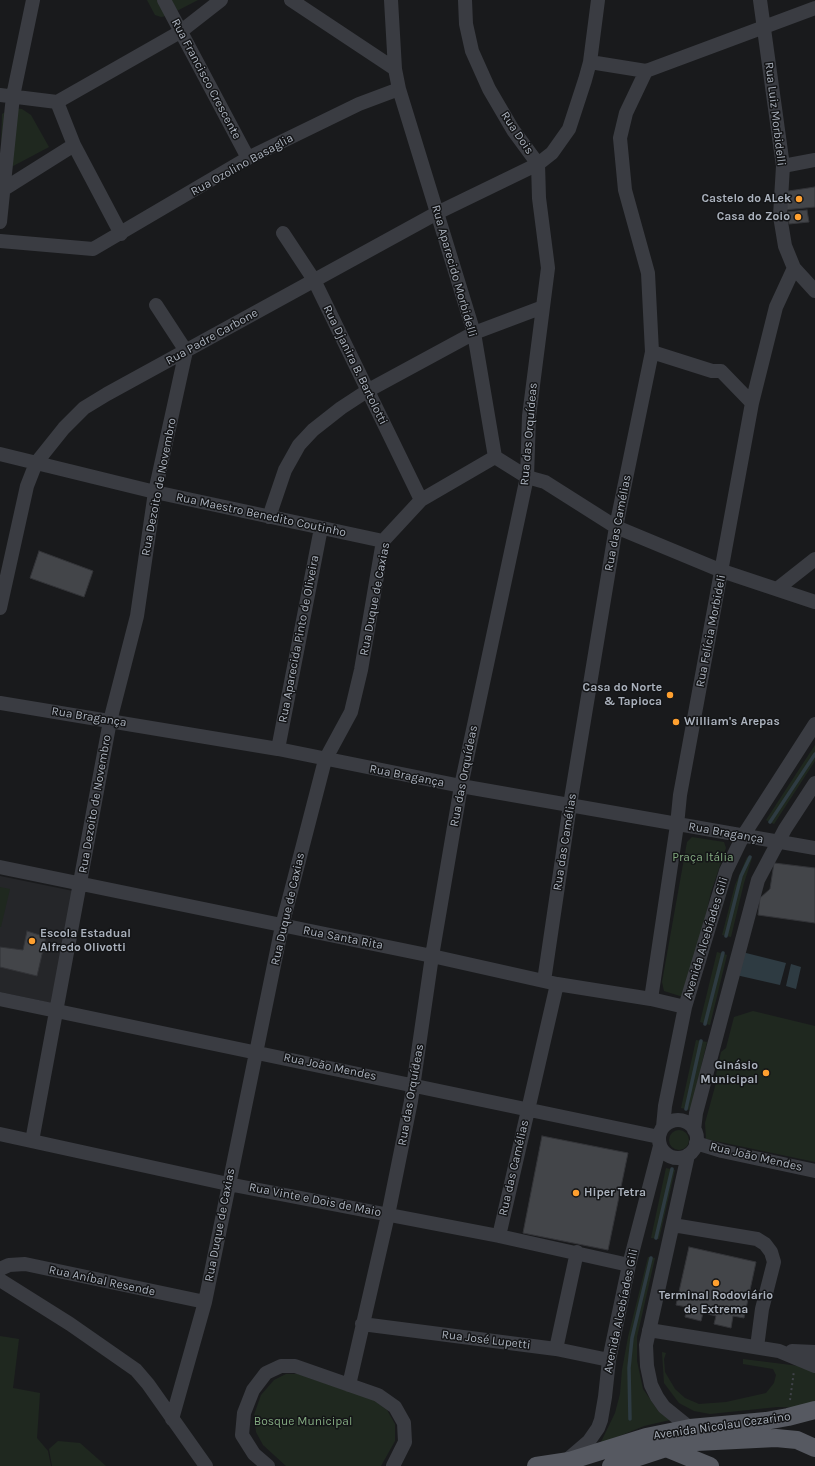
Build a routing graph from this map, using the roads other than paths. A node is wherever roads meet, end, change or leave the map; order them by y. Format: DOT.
graph roads {
  1 [pos="33,0"];
  2 [pos="164,0"];
  3 [pos="221,0"];
  4 [pos="291,0"];
  5 [pos="391,0"];
  6 [pos="465,0"];
  7 [pos="598,0"];
  8 [pos="760,0"];
  9 [pos="815,8"];
  10 [pos="764,26"];
  11 [pos="180,32"];
  12 [pos="590,62"];
  13 [pos="395,69"];
  14 [pos="646,71"];
  15 [pos="399,89"];
  16 [pos="6,96"];
  17 [pos="57,102"];
  18 [pos="74,145"];
  19 [pos="248,158"];
  20 [pos="815,160"];
  21 [pos="538,164"];
  22 [pos="783,166"];
  23 [pos="4,190"];
  24 [pos="437,213"];
  25 [pos="0,222"];
  26 [pos="282,233"];
  27 [pos="121,234"];
  28 [pos="0,241"];
  29 [pos="794,268"];
  30 [pos="314,280"];
  31 [pos="815,291"];
  32 [pos="156,305"];
  33 [pos="543,307"];
  34 [pos="474,333"];
  35 [pos="186,351"];
  36 [pos="652,352"];
  37 [pos="367,391"];
  38 [pos="752,403"];
  39 [pos="0,454"];
  40 [pos="495,457"];
  41 [pos="36,463"];
  42 [pos="527,477"];
  43 [pos="155,492"];
  44 [pos="422,500"];
  45 [pos="269,517"];
  46 [pos="321,528"];
  47 [pos="616,528"];
  48 [pos="383,541"];
  49 [pos="815,559"];
  50 [pos="722,571"];
  51 [pos="777,589"];
  52 [pos="815,602"];
  53 [pos="0,608"];
  54 [pos="0,703"];
  55 [pos="110,721"];
  56 [pos="815,724"];
  57 [pos="278,750"];
  58 [pos="325,760"];
  59 [pos="815,783"];
  60 [pos="461,786"];
  61 [pos="570,805"];
  62 [pos="677,825"];
  63 [pos="743,836"];
  64 [pos="778,842"];
  65 [pos="815,848"];
  66 [pos="0,867"];
  67 [pos="81,885"];
  68 [pos="282,926"];
  69 [pos="432,956"];
  70 [pos="551,982"];
  71 [pos="0,999"];
  72 [pos="651,999"];
  73 [pos="685,1007"];
  74 [pos="57,1011"];
  75 [pos="257,1053"];
  76 [pos="413,1085"];
  77 [pos="528,1109"];
  78 [pos="0,1134"];
  79 [pos="660,1136"];
  80 [pos="695,1137"];
  81 [pos="32,1141"];
  82 [pos="688,1155"];
  83 [pos="815,1171"];
  84 [pos="228,1184"];
  85 [pos="388,1215"];
  86 [pos="673,1225"];
  87 [pos="499,1236"];
  88 [pos="577,1252"];
  89 [pos="629,1265"];
  90 [pos="0,1269"];
  91 [pos="0,1280"];
  92 [pos="204,1302"];
  93 [pos="362,1324"];
  94 [pos="649,1330"];
  95 [pos="757,1347"];
  96 [pos="556,1349"];
  97 [pos="779,1351"];
  98 [pos="815,1352"];
  99 [pos="609,1360"];
  100 [pos="815,1366"];
  101 [pos="349,1384"];
  102 [pos="815,1410"];
  103 [pos="172,1419"];
  104 [pos="690,1428"];
  105 [pos="666,1448"];
  106 [pos="815,1448"];
  107 [pos="563,1463"];
  108 [pos="206,1466"];
  109 [pos="268,1466"];
  110 [pos="393,1466"];
  111 [pos="536,1466"];
  112 [pos="611,1466"];
  113 [pos="710,1466"];
  1 -- 16 [label="street"];
  2 -- 11 [label="street, Rua Francisco Crescente"];
  3 -- 11 [label="street"];
  4 -- 13 [label="street"];
  5 -- 13 [label="street"];
  6 -- 21 [label="street, Rua Dois"];
  7 -- 12 [label="street, Rua Dois"];
  8 -- 10 [label="street, Rua Luiz Morbidelli"];
  9 -- 10 [label="street"];
  10 -- 14 [label="street"];
  10 -- 22 [label="street, Rua Luiz Morbidelli"];
  11 -- 17 [label="street"];
  11 -- 19 [label="street, Rua Francisco Crescente"];
  12 -- 14 [label="street"];
  12 -- 21 [label="street, Rua Dois"];
  13 -- 15 [label="street"];
  14 -- 36 [label="street, Rua das Camélias"];
  15 -- 19 [label="street, Rua Ozolino Basaglia"];
  15 -- 24 [label="street, Rua Aparecido Morbidelli"];
  16 -- 17 [label="street"];
  16 -- 23 [label="street"];
  17 -- 18 [label="street"];
  18 -- 23 [label="street"];
  18 -- 27 [label="street"];
  19 -- 27 [label="street, Rua Ozolino Basaglia"];
  20 -- 22 [label="street"];
  21 -- 24 [label="street, Rua Padre Carbone"];
  21 -- 33 [label="street, Rua das Orquídeas"];
  22 -- 29 [label="street, Rua Luiz Morbidelli"];
  23 -- 25 [label="street"];
  24 -- 30 [label="street, Rua Padre Carbone"];
  24 -- 34 [label="street, Rua Aparecido Morbidelli"];
  26 -- 30 [label="street, Rua Djanira B. Bartolotti"];
  27 -- 28 [label="street, Rua Ozolino Basaglia"];
  29 -- 31 [label="street, Rua Luiz Morbidelli"];
  29 -- 38 [label="street, Rua Felícia Morbideli"];
  30 -- 35 [label="street, Rua Padre Carbone"];
  30 -- 37 [label="street, Rua Djanira B. Bartolotti"];
  32 -- 35 [label="street"];
  33 -- 34 [label="street"];
  33 -- 42 [label="street, Rua das Orquídeas"];
  34 -- 37 [label="street"];
  34 -- 40 [label="street, Rua Aparecido Morbidelli"];
  35 -- 41 [label="street, Rua Padre Carbone"];
  35 -- 43 [label="street, Rua Dezoito de Novembro"];
  36 -- 38 [label="street"];
  36 -- 47 [label="street, Rua das Camélias"];
  37 -- 44 [label="street, Rua Djanira B. Bartolotti"];
  37 -- 45 [label="street"];
  38 -- 50 [label="street, Rua Felícia Morbideli"];
  39 -- 41 [label="street, Rua Maestro Benedito Coutinho"];
  40 -- 42 [label="street"];
  40 -- 44 [label="street, Rua Duque de Caxias"];
  41 -- 43 [label="street, Rua Maestro Benedito Coutinho"];
  41 -- 53 [label="street, Rua Padre Carbone"];
  42 -- 47 [label="street"];
  42 -- 60 [label="street, Rua das Orquídeas"];
  43 -- 45 [label="street, Rua Maestro Benedito Coutinho"];
  43 -- 55 [label="street, Rua Dezoito de Novembro"];
  44 -- 48 [label="street, Rua Duque de Caxias"];
  45 -- 46 [label="street, Rua Maestro Benedito Coutinho"];
  46 -- 48 [label="street, Rua Maestro Benedito Coutinho"];
  46 -- 57 [label="street, Rua Aparecida Pinto de Oliveira"];
  47 -- 50 [label="street"];
  47 -- 61 [label="street, Rua das Camélias"];
  48 -- 58 [label="street, Rua Duque de Caxias"];
  49 -- 51 [label="street"];
  50 -- 51 [label="street"];
  50 -- 62 [label="street, Rua Felícia Morbideli"];
  51 -- 52 [label="street"];
  54 -- 55 [label="street, Rua Bragança"];
  55 -- 57 [label="street, Rua Bragança"];
  55 -- 67 [label="street, Rua Dezoito de Novembro"];
  56 -- 63 [label="street, Avenida Alcebíades Gili"];
  57 -- 58 [label="street, Rua Bragança"];
  58 -- 60 [label="street, Rua Bragança"];
  58 -- 68 [label="street, Rua Duque de Caxias"];
  59 -- 64 [label="street"];
  60 -- 61 [label="street, Rua Bragança"];
  60 -- 69 [label="street, Rua das Orquídeas"];
  61 -- 62 [label="street, Rua Bragança"];
  61 -- 70 [label="street, Rua das Camélias"];
  62 -- 63 [label="street, Rua Bragança"];
  62 -- 72 [label="street, Rua Felícia Morbideli"];
  63 -- 64 [label="street, Rua Bragança"];
  63 -- 73 [label="street, Avenida Alcebíades Gili"];
  64 -- 65 [label="street, Rua Bragança"];
  64 -- 80 [label="street"];
  66 -- 67 [label="street, Rua Santa Rita"];
  67 -- 68 [label="street, Rua Santa Rita"];
  67 -- 74 [label="street, Rua Dezoito de Novembro"];
  68 -- 69 [label="street, Rua Santa Rita"];
  68 -- 75 [label="street, Rua Duque de Caxias"];
  69 -- 70 [label="street, Rua Santa Rita"];
  69 -- 76 [label="street, Rua das Orquídeas"];
  70 -- 72 [label="street, Rua Santa Rita"];
  70 -- 77 [label="street, Rua das Camélias"];
  71 -- 74 [label="street, Rua João Mendes"];
  72 -- 73 [label="street, Rua Santa Rita"];
  73 -- 79 [label="street, Avenida Alcebíades Gili"];
  74 -- 75 [label="street, Rua João Mendes"];
  74 -- 81 [label="street, Rua Dezoito de Novembro"];
  75 -- 76 [label="street, Rua João Mendes"];
  75 -- 84 [label="street, Rua Duque de Caxias"];
  76 -- 77 [label="street, Rua João Mendes"];
  76 -- 85 [label="street, Rua das Orquídeas"];
  77 -- 79 [label="street, Rua João Mendes"];
  77 -- 87 [label="street, Rua das Camélias"];
  78 -- 81 [label="street, Rua Vinte e Dois de Maio"];
  79 -- 80 [label="street"];
  79 -- 82 [label="street"];
  79 -- 89 [label="street, Avenida Alcebíades Gili"];
  80 -- 82 [label="street"];
  80 -- 83 [label="street, Rua João Mendes"];
  81 -- 84 [label="street, Rua Vinte e Dois de Maio"];
  82 -- 86 [label="street"];
  84 -- 85 [label="street, Rua Vinte e Dois de Maio"];
  84 -- 92 [label="street, Rua Duque de Caxias"];
  85 -- 87 [label="street, Rua Vinte e Dois de Maio"];
  85 -- 93 [label="street, Rua das Orquídeas"];
  86 -- 94 [label="street"];
  86 -- 95 [label="street"];
  87 -- 88 [label="street, Rua Vinte e Dois de Maio"];
  88 -- 89 [label="street, Rua Vinte e Dois de Maio"];
  88 -- 96 [label="street"];
  89 -- 99 [label="street, Avenida Alcebíades Gili"];
  90 -- 92 [label="street, Rua Aníbal Resende"];
  91 -- 103 [label="street"];
  92 -- 103 [label="street, Rua Duque de Caxias"];
  93 -- 96 [label="street, Rua José Lupetti"];
  93 -- 101 [label="street, Rua das Orquídeas"];
  94 -- 95 [label="street"];
  94 -- 104 [label="street"];
  95 -- 97 [label="street"];
  96 -- 99 [label="street, Rua José Lupetti"];
  97 -- 98 [label="street"];
  97 -- 100 [label="street"];
  99 -- 107 [label="street, Avenida Alcebíades Gili"];
  101 -- 109 [label="street"];
  101 -- 110 [label="street"];
  102 -- 104 [label="main road, Avenida Nicolau Cezarino"];
  103 -- 108 [label="street"];
  104 -- 107 [label="main road, Avenida Nicolau Cezarino"];
  105 -- 106 [label="main road, Avenida Nicolau Cezarino"];
  105 -- 112 [label="main road, Avenida Nicolau Cezarino"];
  105 -- 113 [label="main road"];
  107 -- 111 [label="main road, Avenida Nicolau Cezarino"];
}
